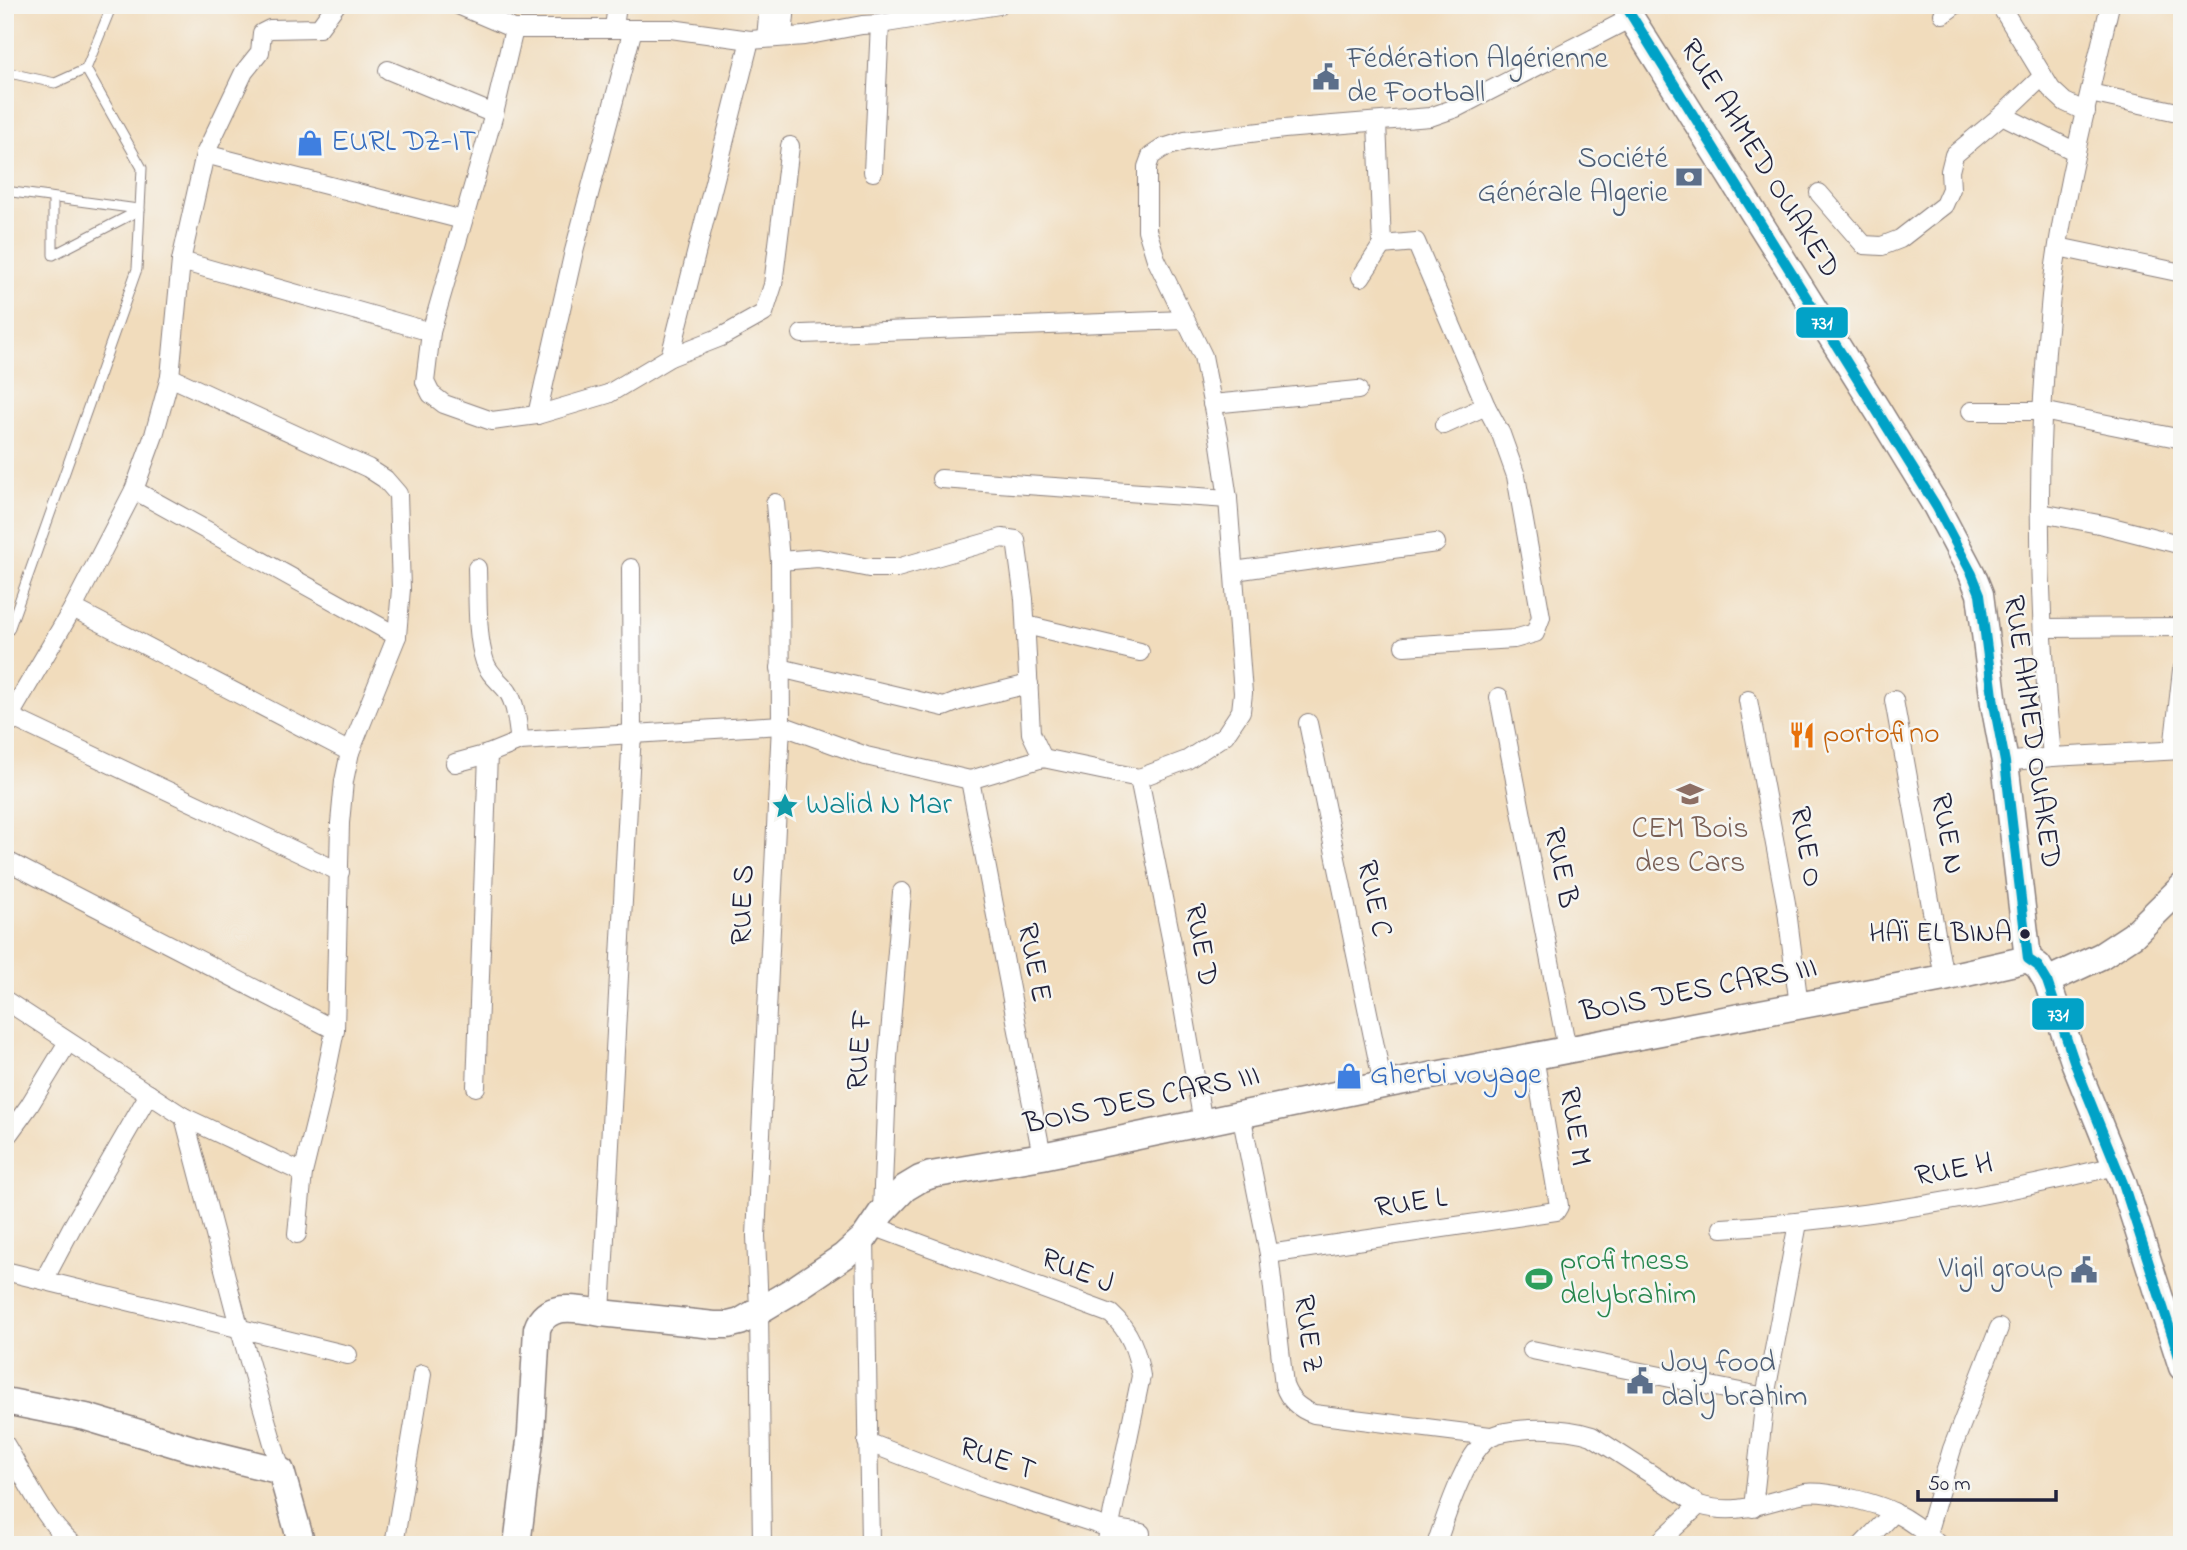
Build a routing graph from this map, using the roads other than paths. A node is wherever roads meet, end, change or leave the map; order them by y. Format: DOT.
graph roads {
  1 [pos="112,5"];
  2 [pos="336,5"];
  3 [pos="458,5"];
  4 [pos="617,5"];
  5 [pos="769,5"];
  6 [pos="786,5"];
  7 [pos="999,5"];
  8 [pos="2000,5"];
  9 [pos="2110,5"];
  10 [pos="1628,12"];
  11 [pos="880,24"];
  12 [pos="614,28"];
  13 [pos="514,29"];
  14 [pos="633,29"];
  15 [pos="766,38"];
  16 [pos="86,69"];
  17 [pos="387,70"];
  18 [pos="5,72"];
  19 [pos="2042,77"];
  20 [pos="2090,93"];
  21 [pos="2086,112"];
  22 [pos="2182,113"];
  23 [pos="494,114"];
  24 [pos="2002,115"];
  25 [pos="1377,122"];
  26 [pos="790,146"];
  27 [pos="2076,152"];
  28 [pos="205,154"];
  29 [pos="873,173"];
  30 [pos="5,191"];
  31 [pos="1819,193"];
  32 [pos="53,198"];
  33 [pos="140,209"];
  34 [pos="463,220"];
  35 [pos="1382,245"];
  36 [pos="2058,247"];
  37 [pos="181,261"];
  38 [pos="2182,273"];
  39 [pos="1361,277"];
  40 [pos="1185,320"];
  41 [pos="431,332"];
  42 [pos="802,334"];
  43 [pos="670,357"];
  44 [pos="170,377"];
  45 [pos="1358,390"];
  46 [pos="1212,404"];
  47 [pos="1486,406"];
  48 [pos="1972,411"];
  49 [pos="2042,411"];
  50 [pos="537,415"];
  51 [pos="1444,425"];
  52 [pos="2182,439"];
  53 [pos="941,479"];
  54 [pos="134,490"];
  55 [pos="1228,499"];
  56 [pos="775,503"];
  57 [pos="2041,513"];
  58 [pos="1436,543"];
  59 [pos="2182,545"];
  60 [pos="780,561"];
  61 [pos="477,568"];
  62 [pos="631,568"];
  63 [pos="1234,571"];
  64 [pos="73,608"];
  65 [pos="1026,625"];
  66 [pos="2182,627"];
  67 [pos="2043,628"];
  68 [pos="5,631"];
  69 [pos="397,636"];
  70 [pos="1404,646"];
  71 [pos="1140,652"];
  72 [pos="780,667"];
  73 [pos="2182,670"];
  74 [pos="1029,684"];
  75 [pos="1499,697"];
  76 [pos="1748,700"];
  77 [pos="1894,700"];
  78 [pos="7,720"];
  79 [pos="1308,723"];
  80 [pos="781,725"];
  81 [pos="632,732"];
  82 [pos="520,741"];
  83 [pos="2177,750"];
  84 [pos="350,752"];
  85 [pos="488,754"];
  86 [pos="2052,757"];
  87 [pos="1043,758"];
  88 [pos="2005,762"];
  89 [pos="455,763"];
  90 [pos="1139,778"];
  91 [pos="970,780"];
  92 [pos="5,860"];
  93 [pos="340,872"];
  94 [pos="2182,887"];
  95 [pos="902,892"];
  96 [pos="2028,959"];
  97 [pos="1944,978"];
  98 [pos="2047,981"];
  99 [pos="5,1000"];
  100 [pos="1799,1006"];
  101 [pos="335,1030"];
  102 [pos="68,1042"];
  103 [pos="1567,1049"];
  104 [pos="1534,1056"];
  105 [pos="1383,1085"];
  106 [pos="476,1087"];
  107 [pos="149,1094"];
  108 [pos="1241,1114"];
  109 [pos="184,1117"];
  110 [pos="1203,1123"];
  111 [pos="5,1139"];
  112 [pos="1042,1156"];
  113 [pos="2116,1166"];
  114 [pos="303,1173"];
  115 [pos="1559,1206"];
  116 [pos="1798,1223"];
  117 [pos="873,1225"];
  118 [pos="1722,1228"];
  119 [pos="297,1234"];
  120 [pos="1269,1254"];
  121 [pos="5,1271"];
  122 [pos="44,1280"];
  123 [pos="759,1310"];
  124 [pos="601,1313"];
  125 [pos="1999,1328"];
  126 [pos="240,1330"];
  127 [pos="1532,1350"];
  128 [pos="348,1355"];
  129 [pos="2182,1367"];
  130 [pos="422,1374"];
  131 [pos="1765,1397"];
  132 [pos="5,1401"];
  133 [pos="1490,1436"];
  134 [pos="867,1442"];
  135 [pos="5,1444"];
  136 [pos="281,1471"];
  137 [pos="1699,1505"];
  138 [pos="1754,1508"];
  139 [pos="1894,1512"];
  140 [pos="1141,1533"];
  141 [pos="1108,1536"];
  142 [pos="1933,1539"];
  143 [pos="74,1545"];
  144 [pos="302,1545"];
  145 [pos="394,1545"];
  146 [pos="517,1545"];
  147 [pos="762,1545"];
  148 [pos="870,1545"];
  149 [pos="1436,1545"];
  150 [pos="1656,1545"];
  151 [pos="1862,1545"];
  1 -- 16 [label="lane"];
  2 -- 28 [label="street"];
  3 -- 13 [label="street"];
  4 -- 12 [label="street"];
  5 -- 15 [label="street"];
  6 -- 15 [label="street"];
  7 -- 11 [label="street"];
  8 -- 19 [label="street"];
  9 -- 20 [label="street"];
  10 -- 25 [label="street"];
  10 -- 88 [label="street, RUE AHMED OUAKED"];
  11 -- 15 [label="street"];
  11 -- 29 [label="street"];
  12 -- 13 [label="street"];
  12 -- 14 [label="street"];
  13 -- 23 [label="street"];
  14 -- 15 [label="street"];
  14 -- 50 [label="street"];
  15 -- 43 [label="street"];
  16 -- 18 [label="lane"];
  16 -- 33 [label="lane"];
  17 -- 23 [label="street"];
  19 -- 21 [label="street"];
  19 -- 24 [label="street"];
  20 -- 21 [label="street"];
  20 -- 22 [label="street"];
  21 -- 27 [label="street"];
  23 -- 34 [label="street"];
  24 -- 27 [label="street"];
  24 -- 31 [label="street"];
  25 -- 35 [label="street"];
  25 -- 40 [label="street"];
  26 -- 43 [label="street"];
  27 -- 36 [label="street"];
  28 -- 34 [label="street"];
  28 -- 37 [label="street"];
  30 -- 32 [label="lane"];
  32 -- 33 [label="lane"];
  32 -- 33 [label="lane"];
  33 -- 68 [label="lane"];
  34 -- 41 [label="street"];
  35 -- 39 [label="street"];
  35 -- 47 [label="street"];
  36 -- 38 [label="street"];
  36 -- 49 [label="street"];
  37 -- 41 [label="street"];
  37 -- 44 [label="street"];
  40 -- 42 [label="street"];
  40 -- 46 [label="street"];
  41 -- 50 [label="street"];
  43 -- 50 [label="street"];
  44 -- 54 [label="street"];
  44 -- 69 [label="street"];
  45 -- 46 [label="street"];
  46 -- 55 [label="street"];
  47 -- 51 [label="street"];
  47 -- 70 [label="street"];
  48 -- 49 [label="street"];
  49 -- 52 [label="street"];
  49 -- 57 [label="street"];
  53 -- 55 [label="street"];
  54 -- 64 [label="street"];
  54 -- 69 [label="street"];
  55 -- 63 [label="street"];
  56 -- 60 [label="street, RUE S"];
  57 -- 59 [label="street"];
  57 -- 67 [label="street"];
  58 -- 63 [label="street"];
  60 -- 65 [label="street"];
  60 -- 72 [label="street, RUE S"];
  61 -- 82 [label="street"];
  62 -- 81 [label="street"];
  63 -- 90 [label="street"];
  64 -- 78 [label="street"];
  64 -- 84 [label="street"];
  65 -- 71 [label="street"];
  65 -- 74 [label="street"];
  66 -- 67 [label="street"];
  67 -- 86 [label="street"];
  69 -- 84 [label="street"];
  72 -- 74 [label="street"];
  72 -- 80 [label="street, RUE S"];
  73 -- 83 [label="street"];
  74 -- 87 [label="street"];
  75 -- 103 [label="street, RUE B"];
  76 -- 100 [label="street, RUE O"];
  77 -- 97 [label="street, RUE N"];
  78 -- 93 [label="street"];
  79 -- 105 [label="street, RUE C"];
  80 -- 81 [label="street"];
  80 -- 91 [label="street"];
  80 -- 123 [label="street, RUE S"];
  81 -- 82 [label="street"];
  81 -- 124 [label="street"];
  82 -- 85 [label="street"];
  83 -- 86 [label="street"];
  84 -- 93 [label="street"];
  85 -- 89 [label="street"];
  85 -- 106 [label="street"];
  86 -- 88 [label="street"];
  87 -- 90 [label="street"];
  87 -- 91 [label="street"];
  88 -- 96 [label="street, RUE AHMED OUAKED"];
  90 -- 110 [label="street, RUE D"];
  91 -- 112 [label="street, RUE E"];
  92 -- 101 [label="street"];
  93 -- 101 [label="street"];
  94 -- 98 [label="street"];
  95 -- 117 [label="street, RUE F"];
  96 -- 97 [label="street, BOIS DES CARS III"];
  96 -- 98 [label="street"];
  97 -- 100 [label="street, BOIS DES CARS III"];
  98 -- 113 [label="street"];
  99 -- 102 [label="street"];
  100 -- 103 [label="street, BOIS DES CARS III"];
  101 -- 114 [label="street"];
  102 -- 107 [label="street"];
  102 -- 111 [label="street"];
  103 -- 104 [label="street, BOIS DES CARS III"];
  104 -- 105 [label="street, BOIS DES CARS III"];
  104 -- 115 [label="street, RUE M"];
  105 -- 108 [label="street, BOIS DES CARS III"];
  107 -- 109 [label="street"];
  107 -- 122 [label="street"];
  108 -- 110 [label="street, BOIS DES CARS III"];
  108 -- 120 [label="street, RUE Z"];
  109 -- 114 [label="street"];
  109 -- 126 [label="street"];
  110 -- 112 [label="street, BOIS DES CARS III"];
  112 -- 117 [label="street, BOIS DES CARS III"];
  113 -- 116 [label="street, RUE H"];
  113 -- 129 [label="street"];
  114 -- 119 [label="street"];
  115 -- 120 [label="street, RUE L"];
  116 -- 118 [label="street, RUE H"];
  116 -- 131 [label="street"];
  117 -- 123 [label="street, BOIS DES CARS III"];
  117 -- 134 [label="street, RUE F"];
  117 -- 141 [label="street, RUE J"];
  120 -- 133 [label="street, RUE Z"];
  121 -- 122 [label="street"];
  122 -- 126 [label="street"];
  123 -- 124 [label="street, BOIS DES CARS III"];
  123 -- 147 [label="street, RUE S"];
  124 -- 146 [label="street, BOIS DES CARS III"];
  125 -- 142 [label="street"];
  126 -- 128 [label="street"];
  126 -- 136 [label="street"];
  127 -- 131 [label="street"];
  130 -- 145 [label="street"];
  131 -- 138 [label="street"];
  132 -- 136 [label="street"];
  133 -- 137 [label="street, RUE Z"];
  133 -- 149 [label="street"];
  134 -- 141 [label="street, RUE T"];
  134 -- 148 [label="street, RUE F"];
  135 -- 143 [label="street"];
  136 -- 144 [label="street"];
  137 -- 138 [label="street"];
  137 -- 150 [label="street"];
  138 -- 139 [label="street"];
  139 -- 142 [label="street"];
  139 -- 151 [label="street"];
  140 -- 141 [label="street, RUE T"];
}
